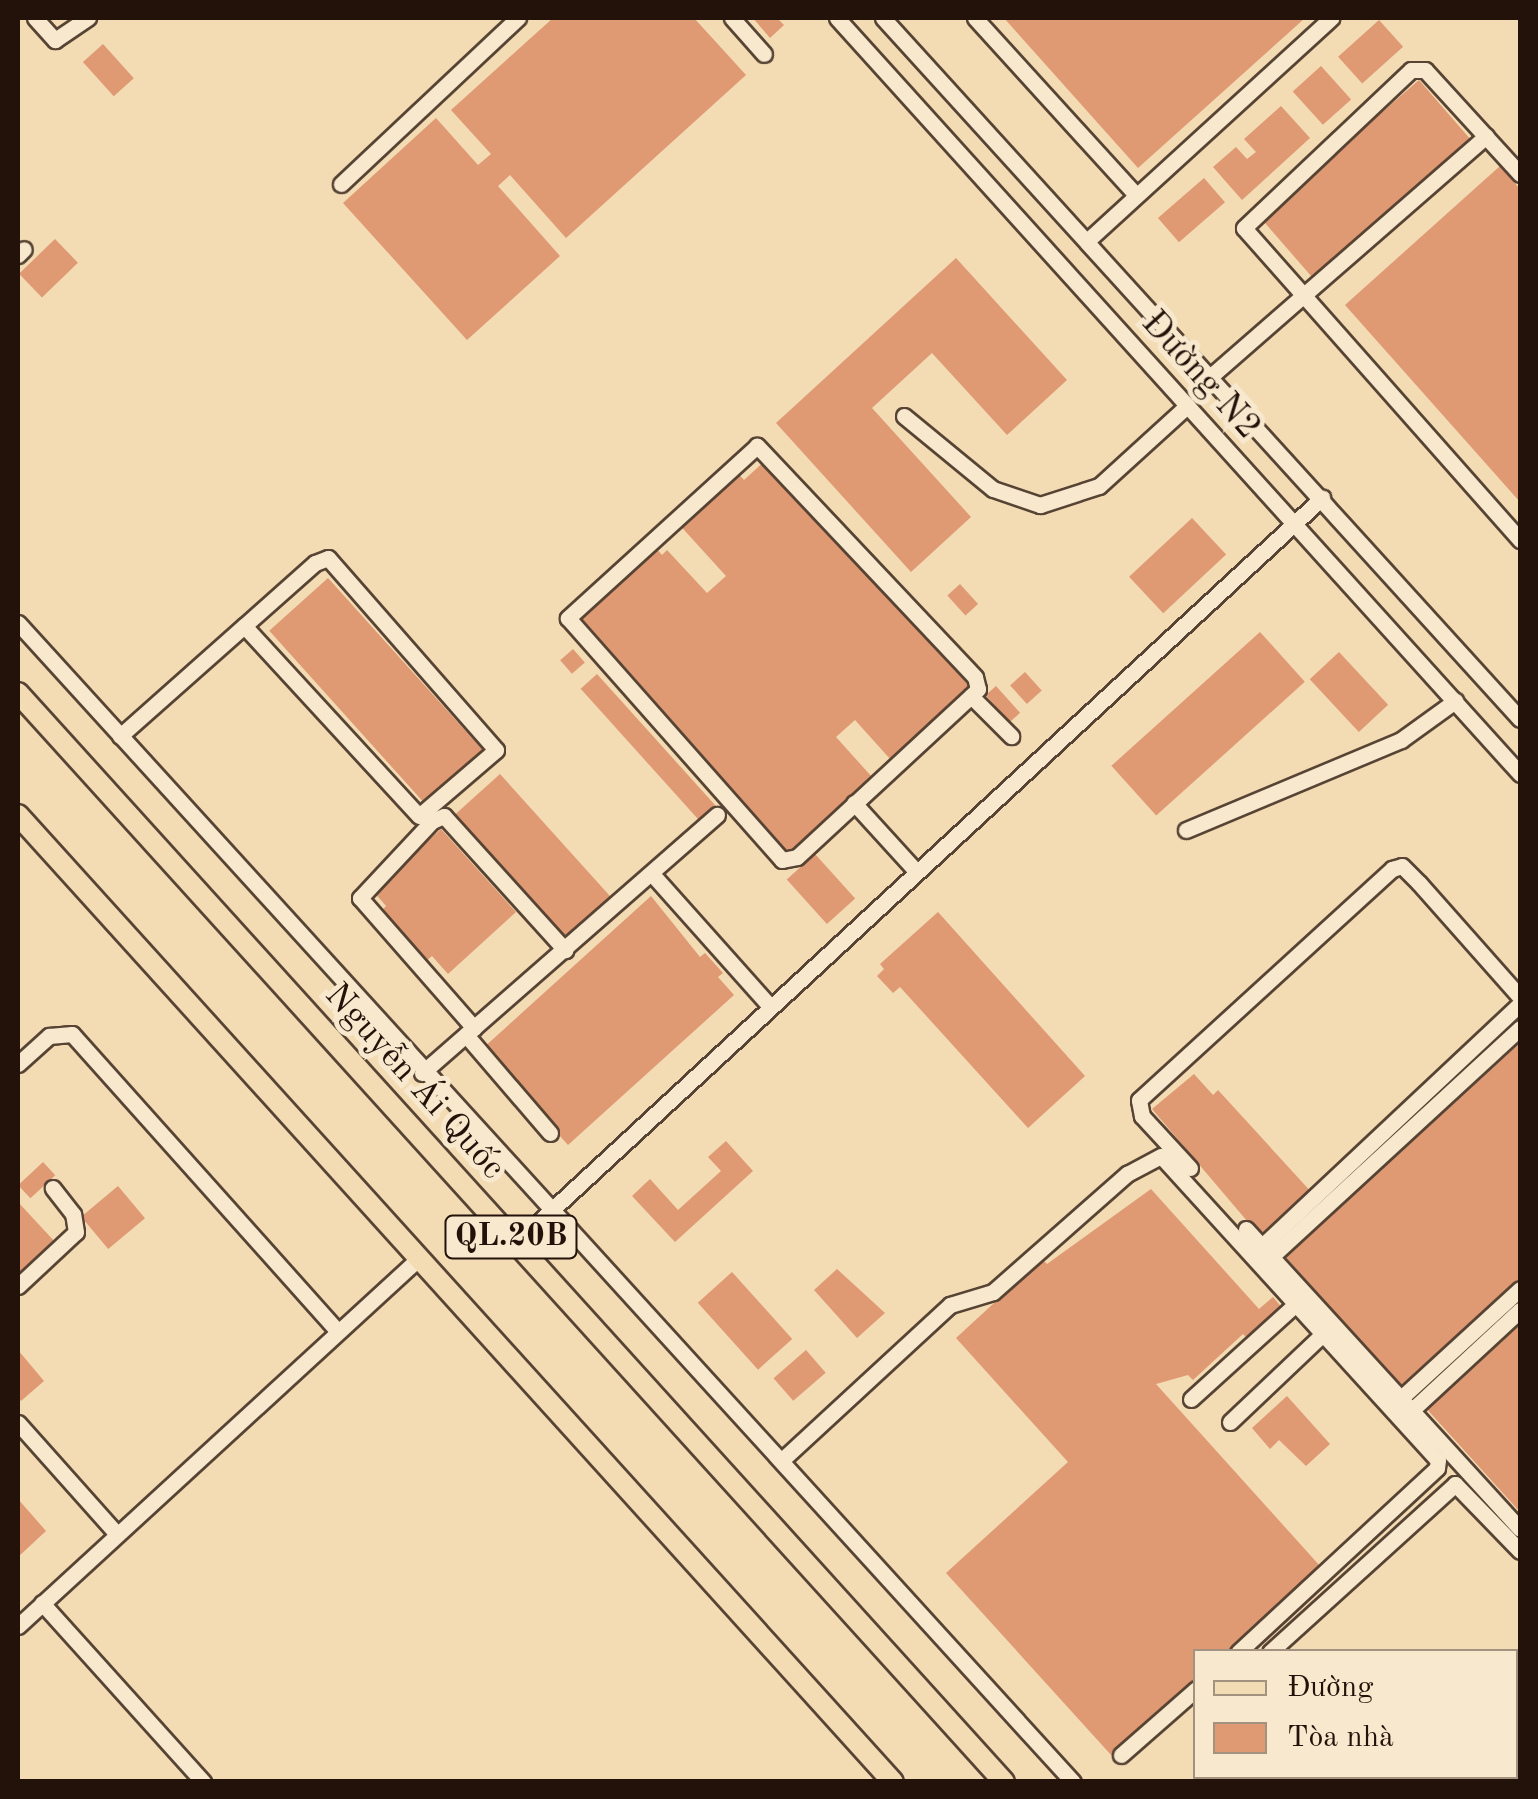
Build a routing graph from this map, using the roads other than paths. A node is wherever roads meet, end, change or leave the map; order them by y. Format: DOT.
graph roads {
  1 [pos="34,18"];
  2 [pos="88,18"];
  3 [pos="518,18"];
  4 [pos="732,18"];
  5 [pos="837,18"];
  6 [pos="884,18"];
  7 [pos="975,18"];
  8 [pos="1330,18"];
  9 [pos="764,54"];
  10 [pos="1486,136"];
  11 [pos="1520,174"];
  12 [pos="340,184"];
  13 [pos="1136,195"];
  14 [pos="1087,240"];
  15 [pos="1301,297"];
  16 [pos="1210,376"];
  17 [pos="1187,406"];
  18 [pos="904,416"];
  19 [pos="1322,498"];
  20 [pos="1294,525"];
  21 [pos="1520,540"];
  22 [pos="18,623"];
  23 [pos="244,626"];
  24 [pos="18,692"];
  25 [pos="971,696"];
  26 [pos="1456,701"];
  27 [pos="1520,719"];
  28 [pos="120,736"];
  29 [pos="1011,736"];
  30 [pos="1520,774"];
  31 [pos="854,803"];
  32 [pos="18,815"];
  33 [pos="717,816"];
  34 [pos="1186,830"];
  35 [pos="916,870"];
  36 [pos="653,876"];
  37 [pos="566,950"];
  38 [pos="1520,1000"];
  39 [pos="768,1005"];
  40 [pos="1520,1028"];
  41 [pos="470,1032"];
  42 [pos="18,1064"];
  43 [pos="422,1073"];
  44 [pos="1409,1119"];
  45 [pos="550,1133"];
  46 [pos="53,1188"];
  47 [pos="550,1207"];
  48 [pos="516,1242"];
  49 [pos="1266,1252"];
  50 [pos="419,1258"];
  51 [pos="18,1286"];
  52 [pos="1520,1289"];
  53 [pos="1298,1302"];
  54 [pos="1520,1310"];
  55 [pos="338,1332"];
  56 [pos="1326,1332"];
  57 [pos="1191,1399"];
  58 [pos="1406,1404"];
  59 [pos="1230,1422"];
  60 [pos="18,1423"];
  61 [pos="782,1460"];
  62 [pos="1520,1528"];
  63 [pos="117,1534"];
  64 [pos="1520,1551"];
  65 [pos="42,1603"];
  66 [pos="18,1626"];
  67 [pos="1241,1649"];
  68 [pos="1273,1649"];
  69 [pos="1193,1692"];
  70 [pos="1121,1755"];
  71 [pos="203,1782"];
  72 [pos="892,1782"];
  73 [pos="1004,1782"];
  74 [pos="1074,1782"];
  1 -- 2 [label="street"];
  3 -- 12 [label="street"];
  4 -- 9 [label="street"];
  5 -- 17 [label="street, Đường N2"];
  6 -- 14 [label="street, Đường N2"];
  7 -- 13 [label="street"];
  8 -- 13 [label="street"];
  10 -- 11 [label="street"];
  10 -- 15 [label="street"];
  10 -- 15 [label="street"];
  13 -- 14 [label="street"];
  14 -- 16 [label="street, Đường N2"];
  15 -- 16 [label="street"];
  15 -- 21 [label="street"];
  16 -- 19 [label="street, Đường N2"];
  17 -- 18 [label="street"];
  17 -- 20 [label="street, Đường N2"];
  19 -- 20 [label="street"];
  19 -- 27 [label="street, Đường N2"];
  20 -- 26 [label="street, Đường N2"];
  20 -- 35 [label="street"];
  22 -- 28 [label="street"];
  23 -- 23 [label="street"];
  23 -- 28 [label="street"];
  24 -- 48 [label="main road, Nguyễn Ái Quốc / QL.20B"];
  25 -- 29 [label="street"];
  25 -- 31 [label="street"];
  25 -- 31 [label="street"];
  26 -- 30 [label="street, Đường N2"];
  26 -- 34 [label="street"];
  28 -- 43 [label="street"];
  31 -- 35 [label="street"];
  32 -- 50 [label="main road, QL.20B"];
  33 -- 36 [label="street"];
  35 -- 39 [label="street"];
  36 -- 37 [label="street"];
  36 -- 39 [label="street"];
  37 -- 41 [label="street"];
  37 -- 41 [label="street"];
  38 -- 44 [label="street"];
  38 -- 49 [label="street"];
  39 -- 47 [label="street"];
  40 -- 44 [label="street"];
  41 -- 43 [label="street"];
  41 -- 45 [label="street"];
  42 -- 55 [label="street"];
  43 -- 47 [label="street"];
  44 -- 49 [label="street"];
  46 -- 51 [label="street"];
  47 -- 48 [label="street"];
  47 -- 61 [label="street"];
  48 -- 73 [label="main road, Nguyễn Ái Quốc / QL.20B"];
  49 -- 58 [label="street"];
  50 -- 55 [label="street"];
  50 -- 72 [label="main road, QL.20B"];
  52 -- 58 [label="street"];
  53 -- 56 [label="street"];
  53 -- 57 [label="street"];
  53 -- 61 [label="street"];
  54 -- 58 [label="street"];
  55 -- 63 [label="street"];
  56 -- 59 [label="street"];
  56 -- 67 [label="street"];
  58 -- 62 [label="street"];
  60 -- 63 [label="street"];
  61 -- 74 [label="street"];
  63 -- 65 [label="street"];
  64 -- 68 [label="street"];
  65 -- 66 [label="street"];
  65 -- 71 [label="street"];
  69 -- 70 [label="street"];
}
